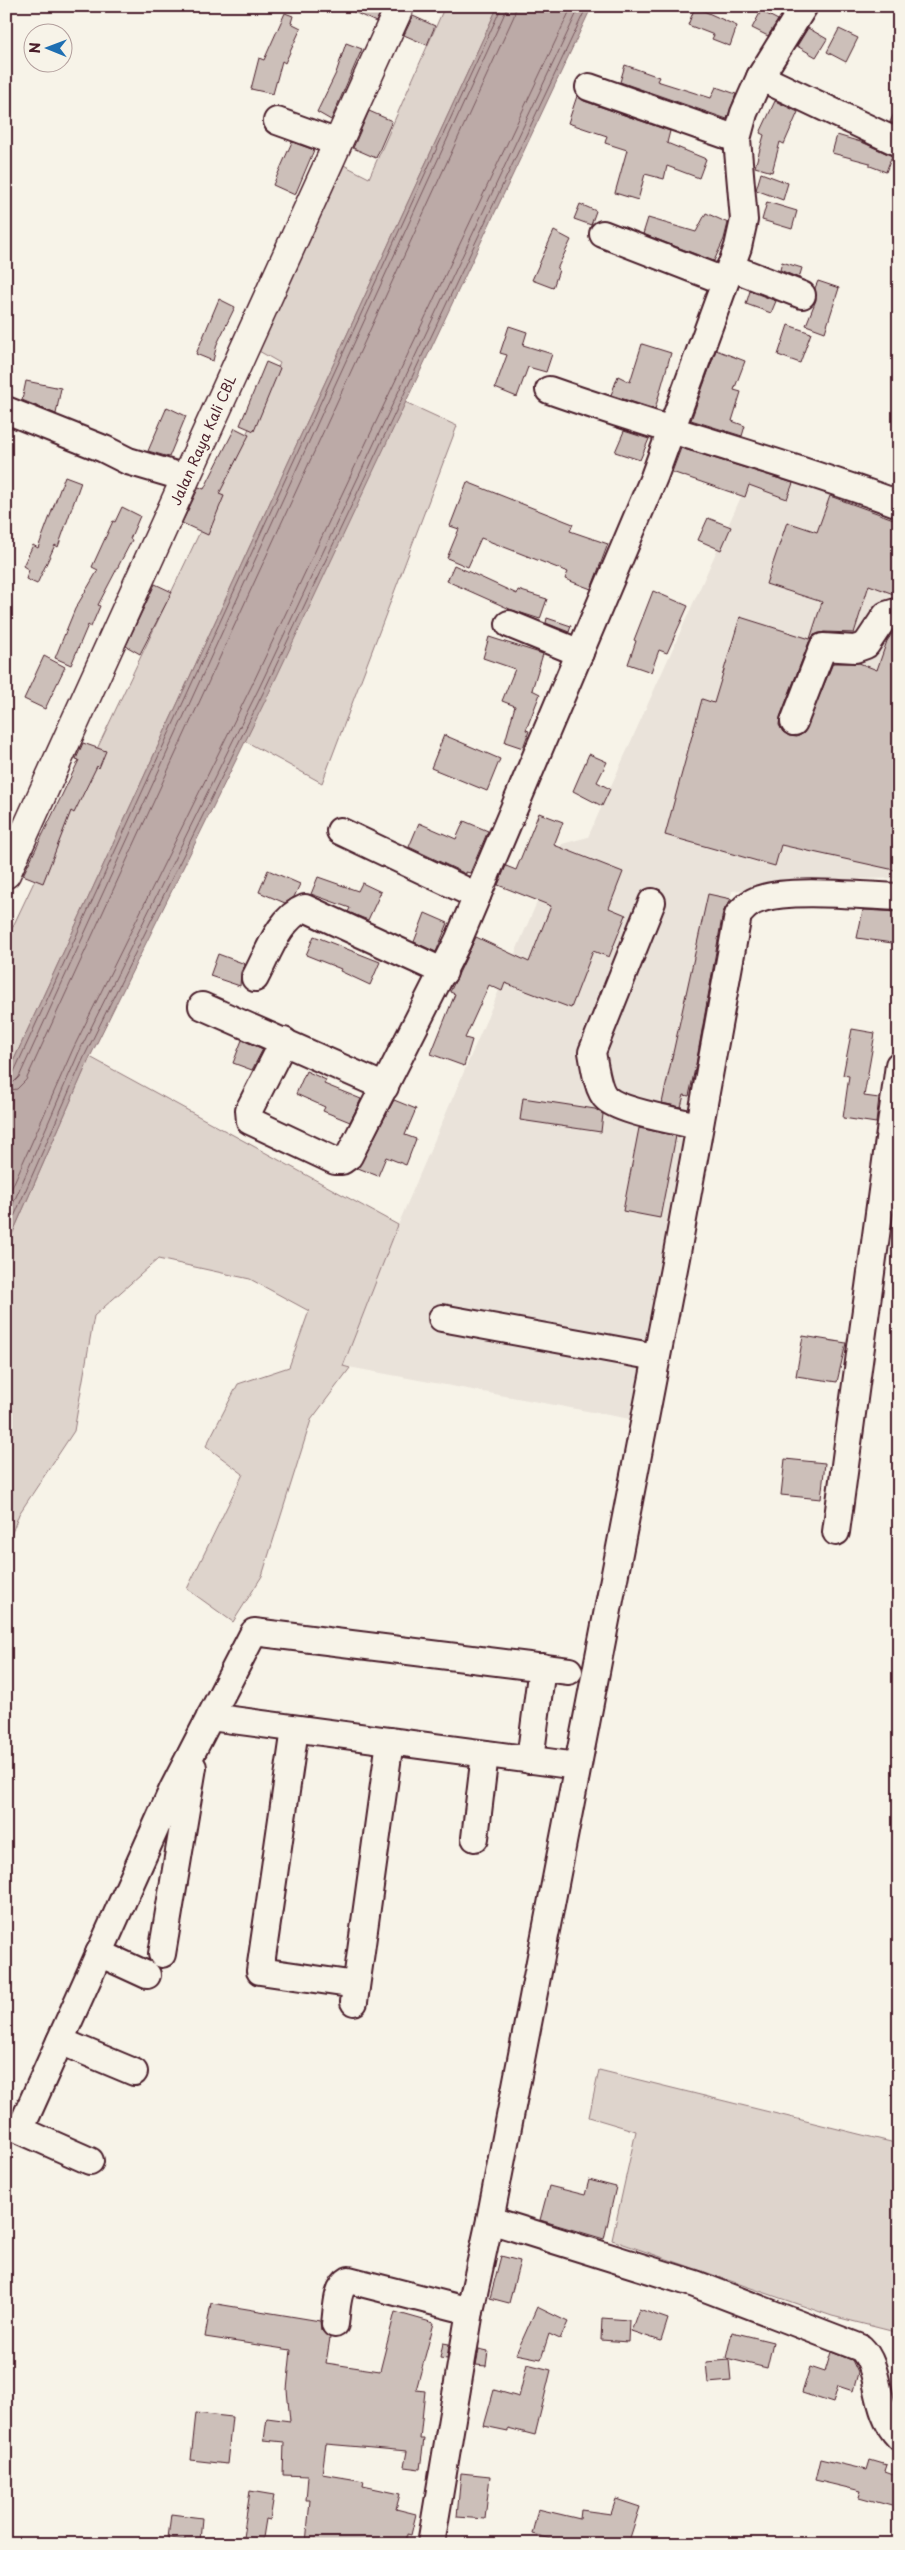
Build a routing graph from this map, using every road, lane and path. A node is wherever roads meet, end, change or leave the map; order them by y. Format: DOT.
graph roads {
  1 [pos="400,6"];
  2 [pos="804,6"];
  3 [pos="760,78"];
  4 [pos="589,87"];
  5 [pos="277,121"];
  6 [pos="737,139"];
  7 [pos="338,143"];
  8 [pos="899,143"];
  9 [pos="604,234"];
  10 [pos="727,274"];
  11 [pos="802,295"];
  12 [pos="549,390"];
  13 [pos="6,410"];
  14 [pos="670,430"];
  15 [pos="186,478"];
  16 [pos="899,504"];
  17 [pos="899,611"];
  18 [pos="509,624"];
  19 [pos="580,653"];
  20 [pos="794,722"];
  21 [pos="340,831"];
  22 [pos="6,874"];
  23 [pos="477,896"];
  24 [pos="899,897"];
  25 [pos="652,902"];
  26 [pos="444,972"];
  27 [pos="255,978"];
  28 [pos="202,1006"];
  29 [pos="284,1041"];
  30 [pos="899,1065"];
  31 [pos="385,1087"];
  32 [pos="699,1126"];
  33 [pos="442,1318"];
  34 [pos="656,1357"];
  35 [pos="836,1532"];
  36 [pos="542,1667"];
  37 [pos="569,1671"];
  38 [pos="210,1718"];
  39 [pos="295,1729"];
  40 [pos="390,1741"];
  41 [pos="198,1742"];
  42 [pos="485,1754"];
  43 [pos="530,1760"];
  44 [pos="577,1766"];
  45 [pos="475,1838"];
  46 [pos="100,1953"];
  47 [pos="162,1954"];
  48 [pos="147,1975"];
  49 [pos="60,2041"];
  50 [pos="134,2072"];
  51 [pos="90,2161"];
  52 [pos="490,2220"];
  53 [pos="470,2311"];
  54 [pos="335,2324"];
  55 [pos="899,2437"];
  56 [pos="432,2544"];
  1 -- 7 [label="main road, Jalan Raya Kali CBL"];
  2 -- 3 [label="street"];
  3 -- 6 [label="street"];
  3 -- 8 [label="street"];
  4 -- 6 [label="street"];
  5 -- 7 [label="street"];
  6 -- 10 [label="street"];
  7 -- 15 [label="main road, Jalan Raya Kali CBL"];
  9 -- 10 [label="street"];
  10 -- 11 [label="street"];
  10 -- 14 [label="street"];
  12 -- 14 [label="street"];
  13 -- 15 [label="street"];
  14 -- 16 [label="street"];
  14 -- 19 [label="street"];
  15 -- 22 [label="main road, Jalan Raya Kali CBL"];
  17 -- 20 [label="street"];
  18 -- 19 [label="street"];
  19 -- 23 [label="street"];
  21 -- 23 [label="street"];
  23 -- 26 [label="street"];
  24 -- 32 [label="street"];
  25 -- 32 [label="street"];
  26 -- 27 [label="street"];
  26 -- 31 [label="street"];
  28 -- 29 [label="street"];
  29 -- 31 [label="street"];
  29 -- 31 [label="street"];
  30 -- 35 [label="street"];
  32 -- 34 [label="street"];
  33 -- 34 [label="street"];
  34 -- 44 [label="street"];
  36 -- 37 [label="street"];
  36 -- 38 [label="street"];
  36 -- 43 [label="street"];
  38 -- 39 [label="street"];
  38 -- 41 [label="street"];
  39 -- 40 [label="street"];
  39 -- 40 [label="street"];
  40 -- 42 [label="street"];
  41 -- 46 [label="street"];
  41 -- 47 [label="street"];
  42 -- 43 [label="street"];
  42 -- 45 [label="street"];
  43 -- 44 [label="street"];
  44 -- 52 [label="street"];
  46 -- 48 [label="street"];
  46 -- 49 [label="street"];
  49 -- 50 [label="street"];
  49 -- 51 [label="street"];
  52 -- 53 [label="street"];
  52 -- 55 [label="street"];
  53 -- 54 [label="street"];
  53 -- 56 [label="street"];
}
